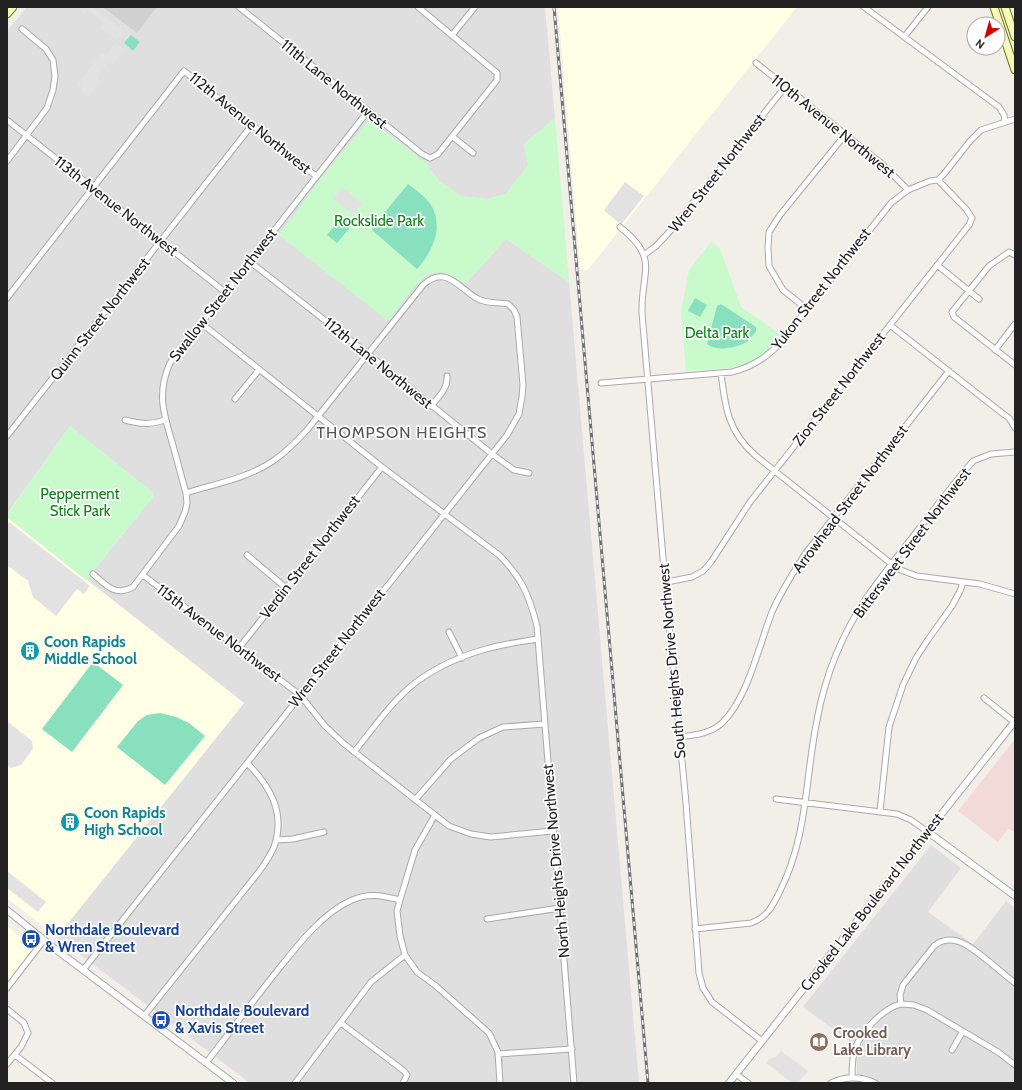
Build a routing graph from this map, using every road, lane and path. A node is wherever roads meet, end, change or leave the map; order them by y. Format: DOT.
graph roads {
  1 [pos="13,7"];
  2 [pos="239,7"];
  3 [pos="418,7"];
  4 [pos="475,7"];
  5 [pos="864,7"];
  6 [pos="928,7"];
  7 [pos="994,7"];
  8 [pos="1005,7"];
  9 [pos="7,14"];
  10 [pos="22,29"];
  11 [pos="452,35"];
  12 [pos="904,37"];
  13 [pos="1015,37"];
  14 [pos="756,63"];
  15 [pos="1015,70"];
  16 [pos="785,87"];
  17 [pos="368,111"];
  18 [pos="1015,119"];
  19 [pos="7,120"];
  20 [pos="1005,121"];
  21 [pos="252,125"];
  22 [pos="26,135"];
  23 [pos="845,135"];
  24 [pos="453,137"];
  25 [pos="473,153"];
  26 [pos="7,161"];
  27 [pos="316,176"];
  28 [pos="938,180"];
  29 [pos="94,188"];
  30 [pos="908,190"];
  31 [pos="620,227"];
  32 [pos="161,242"];
  33 [pos="644,255"];
  34 [pos="1015,255"];
  35 [pos="249,261"];
  36 [pos="937,265"];
  37 [pos="969,291"];
  38 [pos="225,292"];
  39 [pos="7,298"];
  40 [pos="979,299"];
  41 [pos="807,309"];
  42 [pos="201,323"];
  43 [pos="890,324"];
  44 [pos="1015,324"];
  45 [pos="995,350"];
  46 [pos="368,354"];
  47 [pos="1015,365"];
  48 [pos="259,370"];
  49 [pos="949,371"];
  50 [pos="722,373"];
  51 [pos="447,376"];
  52 [pos="648,379"];
  53 [pos="601,383"];
  54 [pos="235,399"];
  55 [pos="431,406"];
  56 [pos="319,416"];
  57 [pos="125,420"];
  58 [pos="165,420"];
  59 [pos="1015,428"];
  60 [pos="7,436"];
  61 [pos="1015,452"];
  62 [pos="492,454"];
  63 [pos="382,467"];
  64 [pos="774,471"];
  65 [pos="529,473"];
  66 [pos="186,493"];
  67 [pos="445,513"];
  68 [pos="833,517"];
  69 [pos="247,555"];
  70 [pos="892,564"];
  71 [pos="93,574"];
  72 [pos="143,575"];
  73 [pos="665,581"];
  74 [pos="963,582"];
  75 [pos="286,588"];
  76 [pos="1015,594"];
  77 [pos="449,632"];
  78 [pos="537,639"];
  79 [pos="239,648"];
  80 [pos="462,658"];
  81 [pos="300,695"];
  82 [pos="984,698"];
  83 [pos="1015,721"];
  84 [pos="544,724"];
  85 [pos="679,736"];
  86 [pos="354,752"];
  87 [pos="247,763"];
  88 [pos="776,799"];
  89 [pos="416,800"];
  90 [pos="806,802"];
  91 [pos="880,811"];
  92 [pos="435,815"];
  93 [pos="553,831"];
  94 [pos="324,832"];
  95 [pos="928,832"];
  96 [pos="276,840"];
  97 [pos="1015,896"];
  98 [pos="400,900"];
  99 [pos="560,908"];
  100 [pos="7,910"];
  101 [pos="487,919"];
  102 [pos="695,929"];
  103 [pos="44,940"];
  104 [pos="405,955"];
  105 [pos="83,970"];
  106 [pos="1015,983"];
  107 [pos="7,988"];
  108 [pos="901,1004"];
  109 [pos="7,1009"];
  110 [pos="144,1016"];
  111 [pos="341,1023"];
  112 [pos="963,1031"];
  113 [pos="762,1041"];
  114 [pos="572,1049"];
  115 [pos="952,1050"];
  116 [pos="498,1054"];
  117 [pos="15,1055"];
  118 [pos="206,1063"];
  119 [pos="7,1064"];
  120 [pos="1015,1065"];
  121 [pos="736,1074"];
  122 [pos="852,1077"];
  123 [pos="52,1083"];
  124 [pos="233,1083"];
  125 [pos="295,1083"];
  126 [pos="403,1083"];
  127 [pos="500,1083"];
  128 [pos="574,1083"];
  129 [pos="729,1083"];
  130 [pos="748,1083"];
  131 [pos="831,1083"];
  132 [pos="876,1083"];
  1 -- 9 [label="main road"];
  2 -- 17 [label="street, 111th Lane Northwest"];
  3 -- 11 [label="street"];
  4 -- 11 [label="street"];
  5 -- 12 [label="street"];
  6 -- 12 [label="street"];
  7 -- 15 [label="main road"];
  8 -- 13 [label="main road"];
  10 -- 22 [label="street"];
  11 -- 24 [label="street"];
  12 -- 20 [label="street"];
  14 -- 16 [label="street, 110th Avenue Northwest"];
  16 -- 23 [label="street, 110th Avenue Northwest"];
  16 -- 33 [label="street, Wren Street Northwest"];
  17 -- 24 [label="street, 111th Lane Northwest"];
  17 -- 27 [label="street, Swallow Street Northwest"];
  18 -- 20 [label="street"];
  19 -- 22 [label="street, 113th Avenue Northwest"];
  20 -- 28 [label="street"];
  21 -- 27 [label="street, 112th Avenue Northwest"];
  21 -- 29 [label="street, 112th Avenue Northwest"];
  21 -- 32 [label="street, Quinn Street Northwest"];
  22 -- 26 [label="street"];
  22 -- 29 [label="street, 113th Avenue Northwest"];
  23 -- 30 [label="street, 110th Avenue Northwest"];
  23 -- 41 [label="street"];
  24 -- 25 [label="street"];
  27 -- 35 [label="street, Swallow Street Northwest"];
  28 -- 30 [label="street, Yukon Street Northwest"];
  28 -- 36 [label="street, Zion Street Northwest"];
  29 -- 32 [label="street, 113th Avenue Northwest"];
  29 -- 39 [label="street"];
  30 -- 41 [label="street, Yukon Street Northwest"];
  31 -- 33 [label="street"];
  32 -- 38 [label="street, 113th Avenue Northwest"];
  32 -- 60 [label="street, Quinn Street Northwest"];
  33 -- 52 [label="street, South Heights Drive Northwest"];
  34 -- 37 [label="street"];
  35 -- 38 [label="street, Swallow Street Northwest"];
  35 -- 46 [label="street, 112th Lane Northwest"];
  36 -- 37 [label="street"];
  36 -- 43 [label="street, Zion Street Northwest"];
  37 -- 40 [label="street"];
  37 -- 45 [label="street"];
  38 -- 42 [label="street, Swallow Street Northwest"];
  41 -- 50 [label="street, Yukon Street Northwest"];
  42 -- 48 [label="street"];
  42 -- 58 [label="street, Swallow Street Northwest"];
  43 -- 49 [label="street"];
  43 -- 64 [label="street, Zion Street Northwest"];
  44 -- 45 [label="street"];
  45 -- 47 [label="street"];
  46 -- 55 [label="street, 112th Lane Northwest"];
  46 -- 56 [label="street"];
  46 -- 62 [label="street, Wren Street Northwest"];
  48 -- 54 [label="street"];
  48 -- 56 [label="street"];
  49 -- 59 [label="street"];
  49 -- 68 [label="street, Arrowhead Street Northwest"];
  50 -- 52 [label="street, Yukon Street Northwest"];
  50 -- 64 [label="street"];
  51 -- 55 [label="street"];
  52 -- 53 [label="street, Yukon Street Northwest"];
  52 -- 73 [label="street, South Heights Drive Northwest"];
  55 -- 62 [label="street, 112th Lane Northwest"];
  56 -- 63 [label="street"];
  56 -- 66 [label="street"];
  57 -- 58 [label="street"];
  58 -- 66 [label="street, Swallow Street Northwest"];
  61 -- 70 [label="street, Bittersweet Street Northwest"];
  62 -- 65 [label="street, 112th Lane Northwest"];
  62 -- 67 [label="street, Wren Street Northwest"];
  63 -- 67 [label="street"];
  63 -- 75 [label="street, Verdin Street Northwest"];
  64 -- 68 [label="street"];
  64 -- 73 [label="street, Zion Street Northwest"];
  66 -- 72 [label="street, Swallow Street Northwest"];
  67 -- 78 [label="street, North Heights Drive Northwest"];
  67 -- 81 [label="street, Wren Street Northwest"];
  68 -- 70 [label="street"];
  68 -- 85 [label="street, Arrowhead Street Northwest"];
  69 -- 75 [label="street"];
  70 -- 74 [label="street"];
  70 -- 90 [label="street, Bittersweet Street Northwest"];
  71 -- 72 [label="street, Swallow Street Northwest"];
  72 -- 79 [label="street, 115th Avenue Northwest"];
  73 -- 85 [label="street, South Heights Drive Northwest"];
  74 -- 76 [label="street"];
  74 -- 91 [label="street"];
  75 -- 79 [label="street, Verdin Street Northwest"];
  77 -- 80 [label="street"];
  78 -- 80 [label="street"];
  78 -- 84 [label="street, North Heights Drive Northwest"];
  79 -- 81 [label="street, 115th Avenue Northwest"];
  80 -- 86 [label="street"];
  81 -- 86 [label="street, 115th Avenue Northwest"];
  81 -- 87 [label="street, Wren Street Northwest"];
  82 -- 83 [label="street"];
  83 -- 95 [label="street, Crooked Lake Boulevard Northwest"];
  84 -- 89 [label="street"];
  84 -- 93 [label="street, North Heights Drive Northwest"];
  85 -- 102 [label="street, South Heights Drive Northwest"];
  86 -- 89 [label="street, 115th Avenue Northwest"];
  87 -- 96 [label="street"];
  87 -- 105 [label="street, Wren Street Northwest"];
  88 -- 90 [label="street"];
  89 -- 92 [label="street, 115th Avenue Northwest"];
  90 -- 91 [label="street"];
  90 -- 102 [label="street, Bittersweet Street Northwest"];
  91 -- 95 [label="street"];
  92 -- 93 [label="street, 115th Avenue Northwest"];
  92 -- 98 [label="street"];
  93 -- 99 [label="street, North Heights Drive Northwest"];
  94 -- 96 [label="street"];
  95 -- 97 [label="street"];
  95 -- 113 [label="street, Crooked Lake Boulevard Northwest"];
  96 -- 110 [label="street"];
  98 -- 104 [label="street"];
  98 -- 118 [label="street"];
  99 -- 101 [label="street"];
  99 -- 114 [label="street, North Heights Drive Northwest"];
  100 -- 103 [label="street"];
  102 -- 113 [label="street, South Heights Drive Northwest"];
  103 -- 105 [label="street"];
  103 -- 107 [label="street"];
  104 -- 111 [label="street"];
  104 -- 116 [label="street"];
  105 -- 110 [label="street"];
  106 -- 108 [label="street"];
  108 -- 112 [label="street"];
  108 -- 122 [label="street"];
  109 -- 117 [label="street"];
  110 -- 118 [label="street"];
  111 -- 125 [label="street"];
  111 -- 126 [label="street"];
  112 -- 115 [label="street"];
  112 -- 120 [label="street"];
  113 -- 121 [label="street, Crooked Lake Boulevard Northwest"];
  114 -- 116 [label="street"];
  114 -- 128 [label="street, North Heights Drive Northwest"];
  116 -- 127 [label="street"];
  117 -- 119 [label="street"];
  117 -- 123 [label="street"];
  118 -- 124 [label="street"];
  121 -- 129 [label="street, Crooked Lake Boulevard Northwest"];
  121 -- 130 [label="street"];
  122 -- 131 [label="street"];
  122 -- 132 [label="street"];
}
